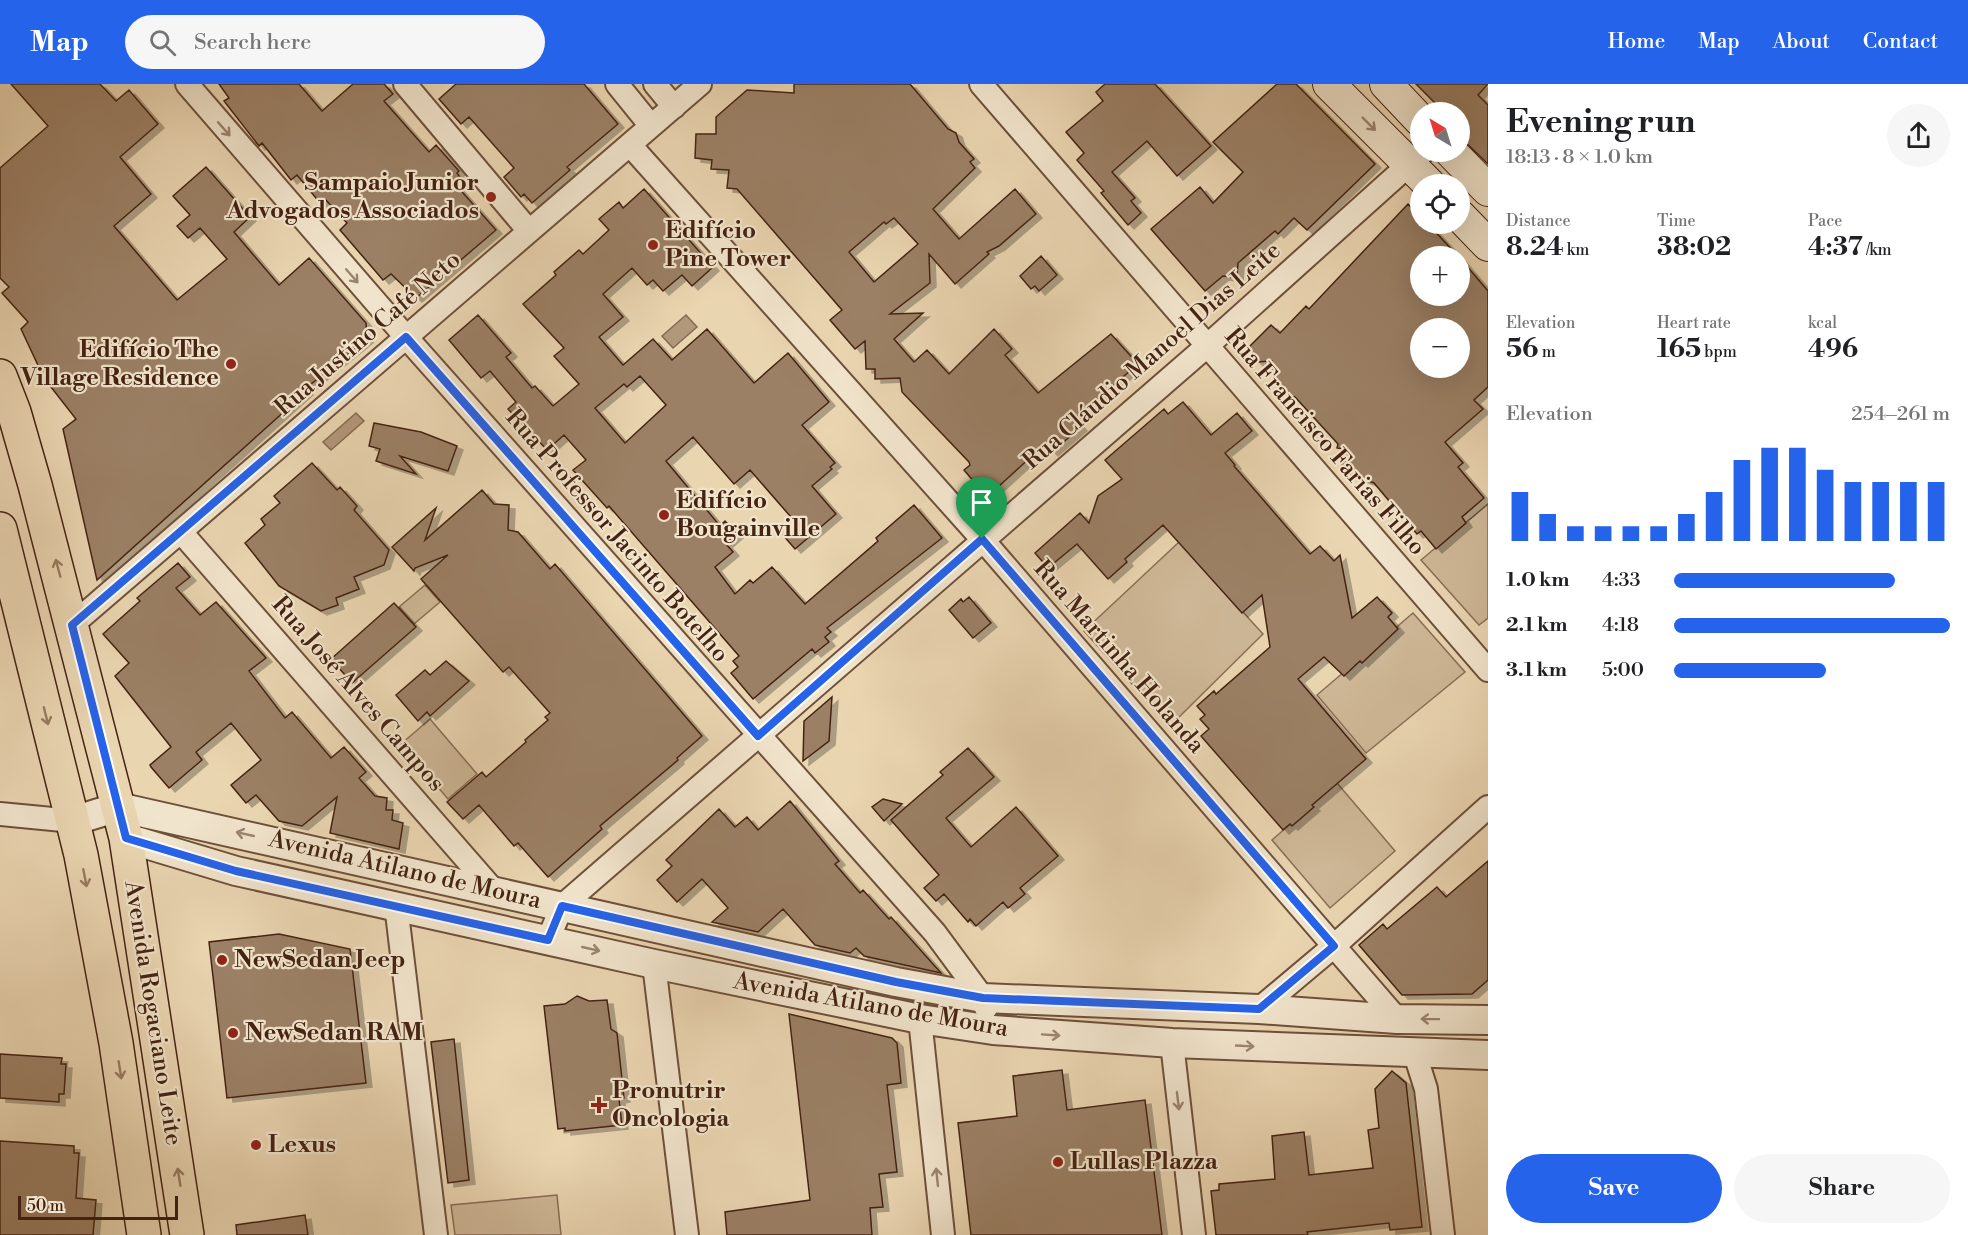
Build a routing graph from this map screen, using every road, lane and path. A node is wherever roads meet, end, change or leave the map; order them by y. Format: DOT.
graph roads {
  1 [pos="187,84"];
  2 [pos="405,84"];
  3 [pos="617,84"];
  4 [pos="654,84"];
  5 [pos="700,84"];
  6 [pos="981,84"];
  7 [pos="1329,84"];
  8 [pos="1386,84"];
  9 [pos="674,107"];
  10 [pos="1410,109"];
  11 [pos="651,126"];
  12 [pos="630,145"];
  13 [pos="1461,162"];
  14 [pos="1421,167"];
  15 [pos="1488,190"];
  16 [pos="1470,226"];
  17 [pos="529,231"];
  18 [pos="1488,245"];
  19 [pos="406,337"];
  20 [pos="1207,346"];
  21 [pos="0,376"];
  22 [pos="0,529"];
  23 [pos="181,532"];
  24 [pos="982,539"];
  25 [pos="72,625"];
  26 [pos="1488,670"];
  27 [pos="758,736"];
  28 [pos="118,807"];
  29 [pos="1488,807"];
  30 [pos="0,814"];
  31 [pos="73,821"];
  32 [pos="126,838"];
  33 [pos="495,892"];
  34 [pos="396,905"];
  35 [pos="562,906"];
  36 [pos="548,940"];
  37 [pos="1334,946"];
  38 [pos="654,964"];
  39 [pos="983,998"];
  40 [pos="1259,1009"];
  41 [pos="920,1019"];
  42 [pos="1397,1019"];
  43 [pos="1488,1020"];
  44 [pos="993,1030"];
  45 [pos="1172,1043"];
  46 [pos="1415,1054"];
  47 [pos="1488,1055"];
  48 [pos="144,1235"];
  49 [pos="187,1235"];
  50 [pos="436,1235"];
  51 [pos="687,1235"];
  52 [pos="943,1235"];
  53 [pos="1194,1235"];
  54 [pos="1443,1235"];
  1 -- 19 [label="street, Rua Professor Jacinto Botelho, one-way"];
  2 -- 17 [label="street"];
  3 -- 11 [label="street"];
  4 -- 9 [label="street"];
  5 -- 9 [label="street, Rua Justino Café Neto"];
  6 -- 20 [label="street, Rua Francisco Farias Filho"];
  7 -- 14 [label="main road, one-way"];
  8 -- 10 [label="main road"];
  9 -- 11 [label="street, Rua Justino Café Neto"];
  11 -- 12 [label="street, Rua Justino Café Neto"];
  12 -- 17 [label="street, Rua Justino Café Neto"];
  12 -- 24 [label="street, Rua Martinha Holanda"];
  13 -- 15 [label="main road"];
  14 -- 20 [label="street, Rua Cláudio Manoel Dias Leite"];
  16 -- 18 [label="main road"];
  17 -- 19 [label="street, Rua Justino Café Neto"];
  19 -- 23 [label="street, Rua Justino Café Neto"];
  19 -- 27 [label="street, Rua Professor Jacinto Botelho"];
  20 -- 24 [label="street, Rua Cláudio Manoel Dias Leite"];
  20 -- 26 [label="street, Rua Francisco Farias Filho"];
  25 -- 21 [label="main road, Avenida Rogaciano Leite, one-way"];
  22 -- 31 [label="main road, Avenida Rogaciano Leite, one-way"];
  23 -- 25 [label="street, Rua Justino Café Neto"];
  23 -- 33 [label="street, Rua José Alves Campos"];
  24 -- 27 [label="street, Rua Cláudio Manoel Dias Leite"];
  24 -- 37 [label="street, Rua Martinha Holanda"];
  25 -- 28 [label="main road, Avenida Rogaciano Leite"];
  27 -- 35 [label="street, Rua Cláudio Manoel Dias Leite"];
  27 -- 39 [label="street, Rua Professor Jacinto Botelho"];
  28 -- 31 [label="street, Avenida Atilano de Moura"];
  28 -- 32 [label="main road, Avenida Rogaciano Leite"];
  33 -- 28 [label="street, Avenida Atilano de Moura, one-way"];
  29 -- 37 [label="street"];
  30 -- 31 [label="street, Avenida Atilano de Moura"];
  31 -- 48 [label="main road, Avenida Rogaciano Leite, one-way"];
  32 -- 34 [label="street, Avenida Atilano de Moura"];
  49 -- 32 [label="main road, Avenida Rogaciano Leite, one-way"];
  33 -- 35 [label="street, Avenida Atilano de Moura"];
  34 -- 36 [label="street, Avenida Atilano de Moura"];
  34 -- 50 [label="street"];
  35 -- 36 [label="street, Rua Cláudio Manoel Dias Leite"];
  35 -- 39 [label="street, Avenida Atilano de Moura"];
  36 -- 38 [label="street, Avenida Atilano de Moura, one-way"];
  37 -- 40 [label="street"];
  37 -- 42 [label="street, Rua Martinha Holanda"];
  38 -- 41 [label="street, Avenida Atilano de Moura"];
  38 -- 51 [label="street"];
  39 -- 40 [label="street, Avenida Atilano de Moura"];
  39 -- 44 [label="street, Rua Professor Jacinto Botelho"];
  40 -- 42 [label="street, Avenida Atilano de Moura"];
  41 -- 44 [label="street, Avenida Atilano de Moura"];
  52 -- 41 [label="street, one-way"];
  43 -- 42 [label="street, Avenida Atilano de Moura, one-way"];
  44 -- 45 [label="street, Avenida Atilano de Moura, one-way"];
  45 -- 46 [label="street, Avenida Atilano de Moura, one-way"];
  45 -- 53 [label="street, one-way"];
  46 -- 47 [label="street, Avenida Atilano de Moura"];
  46 -- 54 [label="street"];
}
